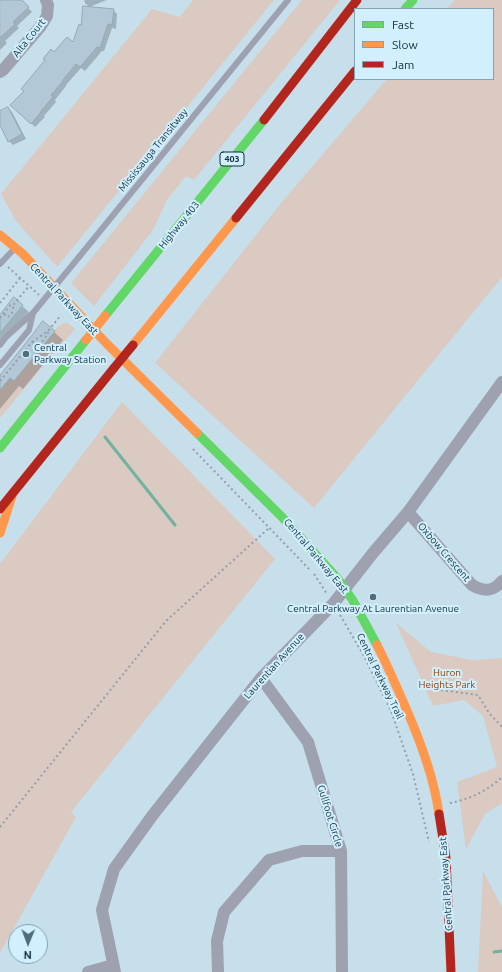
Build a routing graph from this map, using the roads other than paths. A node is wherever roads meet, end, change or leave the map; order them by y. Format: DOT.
graph roads {
  1 [pos="46,0"];
  2 [pos="288,0"];
  3 [pos="357,0"];
  4 [pos="412,0"];
  5 [pos="406,8"];
  6 [pos="0,72"];
  7 [pos="354,72"];
  8 [pos="1,234"];
  9 [pos="15,247"];
  10 [pos="0,264"];
  11 [pos="34,313"];
  12 [pos="0,345"];
  13 [pos="0,365"];
  14 [pos="502,382"];
  15 [pos="0,448"];
  16 [pos="13,494"];
  17 [pos="0,509"];
  18 [pos="408,512"];
  19 [pos="0,533"];
  20 [pos="502,581"];
  21 [pos="345,589"];
  22 [pos="261,678"];
  23 [pos="341,851"];
  24 [pos="114,968"];
  25 [pos="88,972"];
  26 [pos="218,972"];
  27 [pos="342,972"];
  28 [pos="451,972"];
  1 -- 6 [label="street, Alta Court"];
  2 -- 11 [label="lane, Mississauga Transitway, bridge"];
  3 -- 15 [label="main road, Highway 403 / 403, bridge"];
  4 -- 5 [label="main road"];
  7 -- 16 [label="main road, bridge"];
  8 -- 9 [label="main road, Central Parkway East"];
  9 -- 10 [label="lane"];
  9 -- 21 [label="main road, Central Parkway East"];
  11 -- 12 [label="lane, Mississauga Transitway"];
  11 -- 13 [label="lane, Mississauga Transitway"];
  14 -- 18 [label="street, Laurentian Avenue"];
  16 -- 17 [label="main road"];
  16 -- 19 [label="main road"];
  18 -- 20 [label="street, Oxbow Crescent"];
  18 -- 21 [label="street, Laurentian Avenue"];
  21 -- 22 [label="street, Laurentian Avenue"];
  21 -- 28 [label="main road, Central Parkway East"];
  22 -- 23 [label="street, Gullfoot Circle"];
  22 -- 24 [label="street, Laurentian Avenue"];
  23 -- 26 [label="street"];
  23 -- 27 [label="street, Gullfoot Circle"];
  24 -- 25 [label="street"];
}
